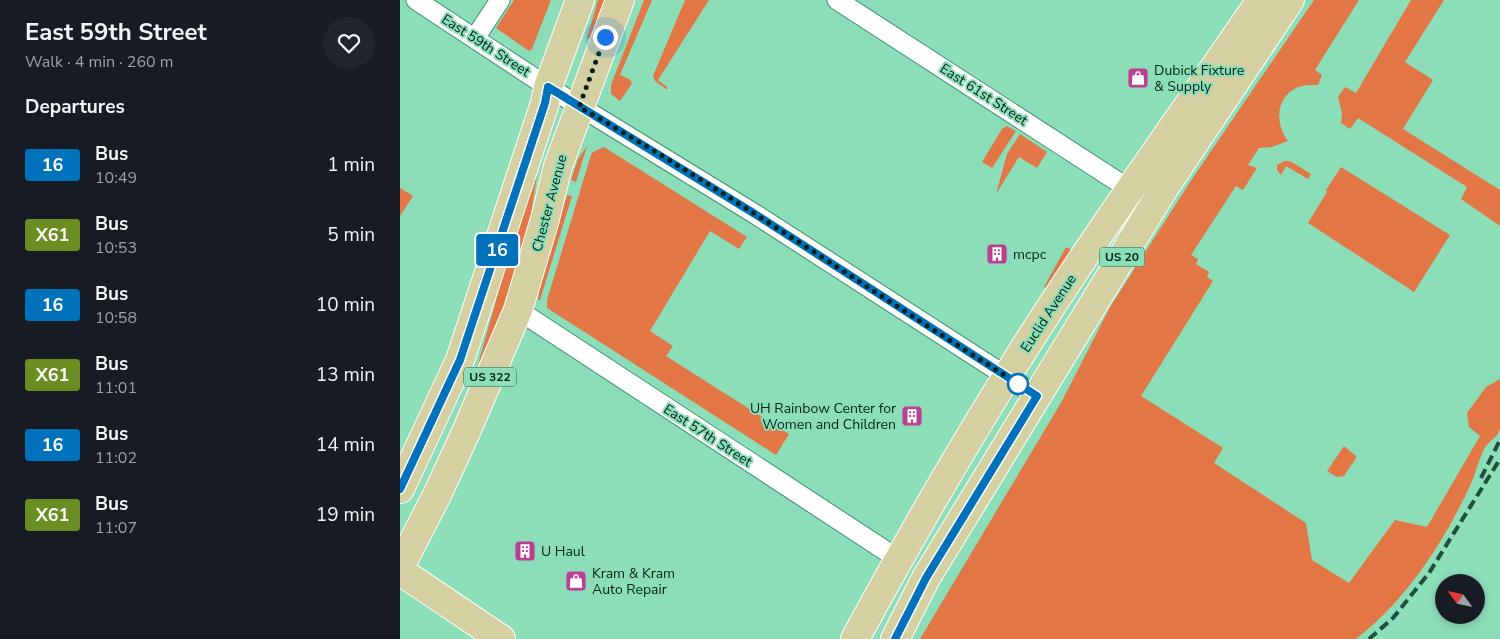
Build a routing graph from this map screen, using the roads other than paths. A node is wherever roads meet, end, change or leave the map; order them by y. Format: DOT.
graph roads {
  1 [pos="416,0"];
  2 [pos="500,0"];
  3 [pos="580,0"];
  4 [pos="620,0"];
  5 [pos="838,0"];
  6 [pos="1261,0"];
  7 [pos="1290,0"];
  8 [pos="475,38"];
  9 [pos="548,87"];
  10 [pos="579,107"];
  11 [pos="1129,189"];
  12 [pos="518,310"];
  13 [pos="1007,377"];
  14 [pos="1037,396"];
  15 [pos="400,489"];
  16 [pos="898,559"];
  17 [pos="400,569"];
  18 [pos="501,639"];
  19 [pos="855,639"];
  20 [pos="895,639"];
  1 -- 8 [label="street, East 59th Street"];
  2 -- 8 [label="street"];
  3 -- 9 [label="main road, US 322"];
  4 -- 10 [label="main road, Chester Avenue / US 322"];
  5 -- 11 [label="street, East 61st Street"];
  6 -- 11 [label="main road, Euclid Avenue / US 20"];
  7 -- 14 [label="main road, US 20"];
  8 -- 9 [label="street, East 59th Street"];
  9 -- 10 [label="street, East 59th Street"];
  9 -- 15 [label="main road, US 322"];
  10 -- 12 [label="main road, Chester Avenue / US 322"];
  10 -- 13 [label="street, East 59th Street"];
  11 -- 13 [label="main road, Euclid Avenue / US 20"];
  12 -- 16 [label="street, East 57th Street"];
  12 -- 17 [label="main road, Chester Avenue / US 322"];
  13 -- 14 [label="street, East 59th Street"];
  13 -- 16 [label="main road, Euclid Avenue / US 20"];
  14 -- 20 [label="main road, US 20"];
  16 -- 19 [label="main road, Euclid Avenue / US 20"];
  17 -- 18 [label="main road"];
}
